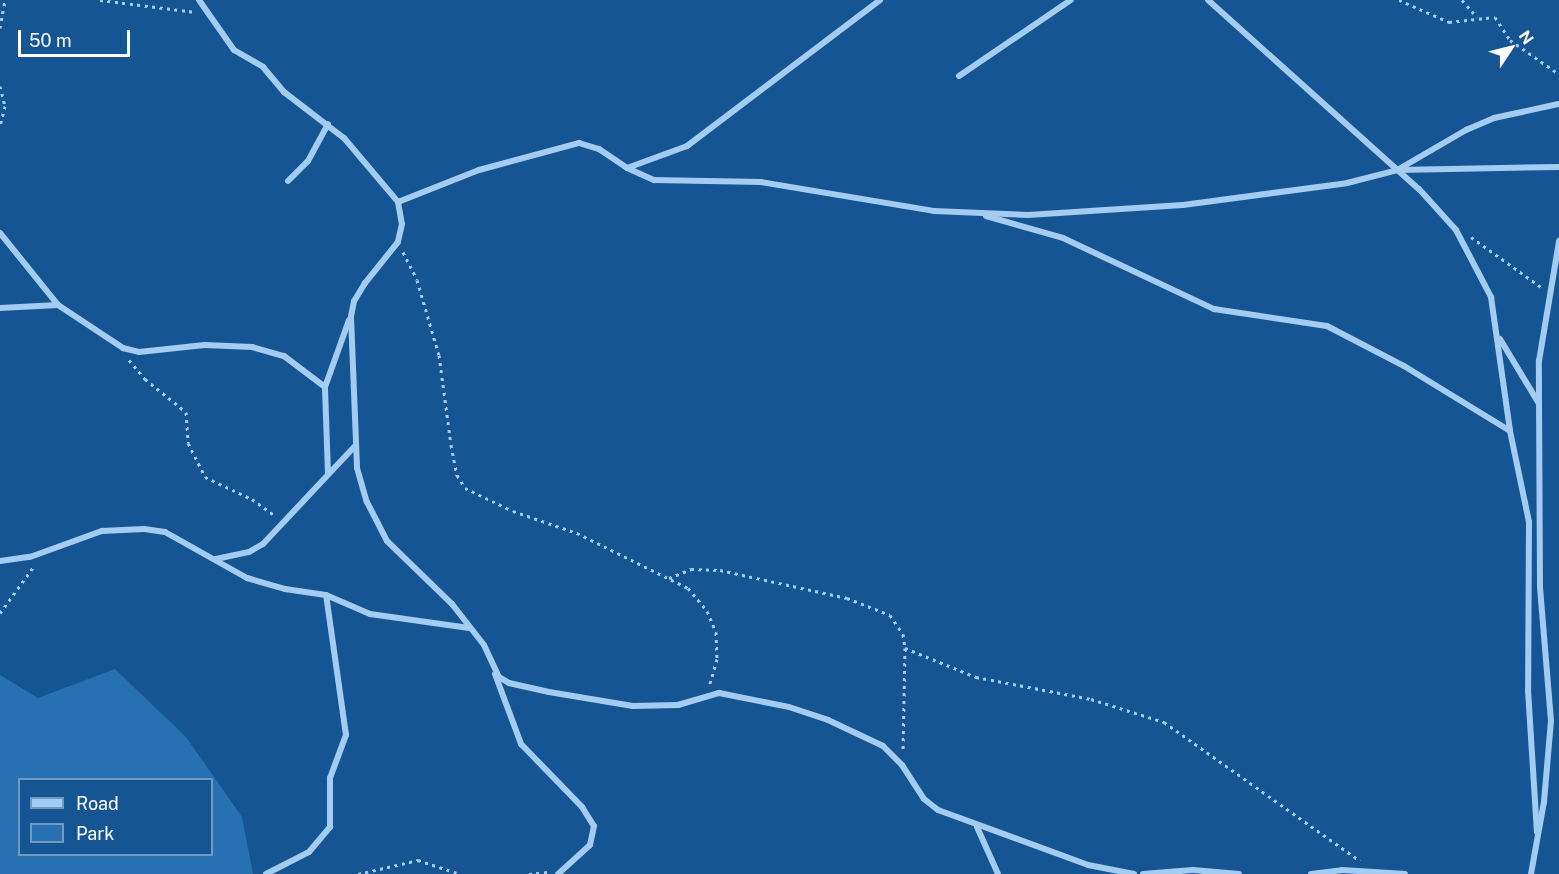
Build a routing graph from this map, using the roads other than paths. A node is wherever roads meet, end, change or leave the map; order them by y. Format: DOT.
graph roads {
  1 [pos="199,0"];
  2 [pos="880,0"];
  3 [pos="1071,0"];
  4 [pos="1208,0"];
  5 [pos="958,76"];
  6 [pos="1559,104"];
  7 [pos="328,124"];
  8 [pos="1559,167"];
  9 [pos="627,168"];
  10 [pos="1398,170"];
  11 [pos="288,181"];
  12 [pos="398,202"];
  13 [pos="977,213"];
  14 [pos="0,233"];
  15 [pos="1559,241"];
  16 [pos="58,304"];
  17 [pos="0,308"];
  18 [pos="351,317"];
  19 [pos="1499,336"];
  20 [pos="326,387"];
  21 [pos="1538,403"];
  22 [pos="1510,431"];
  23 [pos="354,447"];
  24 [pos="328,474"];
  25 [pos="215,559"];
  26 [pos="0,561"];
  27 [pos="326,595"];
  28 [pos="469,628"];
  29 [pos="494,669"];
  30 [pos="977,827"];
  31 [pos="1537,832"];
  32 [pos="560,872"];
  33 [pos="266,874"];
  34 [pos="998,874"];
  35 [pos="1134,874"];
  36 [pos="1143,874"];
  37 [pos="1239,874"];
  38 [pos="1311,874"];
  39 [pos="1405,874"];
  40 [pos="1531,874"];
  1 -- 7 [label="street"];
  2 -- 9 [label="street"];
  3 -- 5 [label="street"];
  4 -- 10 [label="street"];
  6 -- 10 [label="street"];
  7 -- 11 [label="street"];
  7 -- 12 [label="street"];
  8 -- 10 [label="street"];
  9 -- 12 [label="street"];
  9 -- 13 [label="street"];
  10 -- 13 [label="street"];
  10 -- 19 [label="street"];
  12 -- 18 [label="street"];
  13 -- 22 [label="street"];
  14 -- 16 [label="street"];
  15 -- 21 [label="street"];
  16 -- 17 [label="street"];
  16 -- 20 [label="street"];
  18 -- 20 [label="street"];
  18 -- 23 [label="street"];
  19 -- 21 [label="street"];
  19 -- 22 [label="street"];
  20 -- 24 [label="street"];
  21 -- 31 [label="street"];
  22 -- 31 [label="street"];
  23 -- 24 [label="street"];
  23 -- 28 [label="street"];
  24 -- 25 [label="street"];
  25 -- 26 [label="street"];
  25 -- 27 [label="street"];
  27 -- 28 [label="street"];
  27 -- 33 [label="street"];
  28 -- 29 [label="street"];
  29 -- 30 [label="street"];
  29 -- 32 [label="street"];
  30 -- 34 [label="street"];
  30 -- 35 [label="street"];
  31 -- 40 [label="street"];
  36 -- 37 [label="street"];
  38 -- 39 [label="street"];
}
